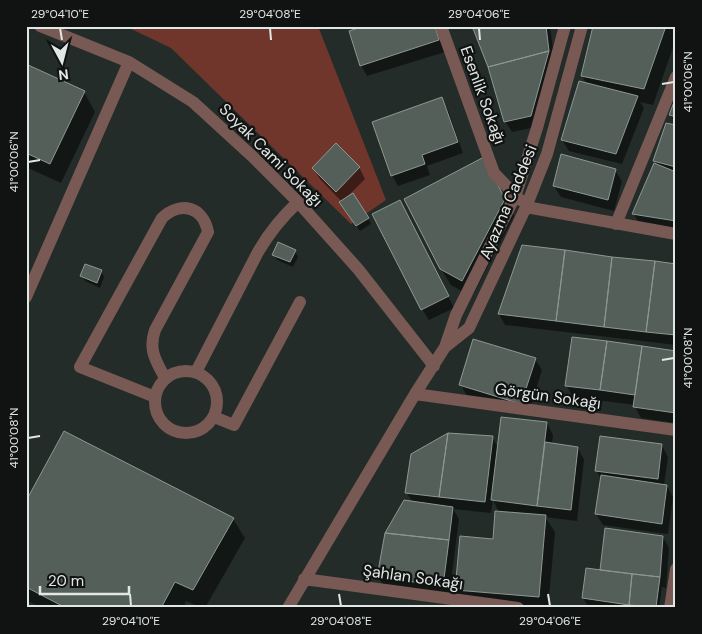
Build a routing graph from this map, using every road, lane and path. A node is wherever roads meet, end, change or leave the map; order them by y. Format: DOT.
graph roads {
  1 [pos="40,26"];
  2 [pos="442,26"];
  3 [pos="565,26"];
  4 [pos="582,26"];
  5 [pos="129,62"];
  6 [pos="676,77"];
  7 [pos="516,194"];
  8 [pos="298,202"];
  9 [pos="526,207"];
  10 [pos="616,224"];
  11 [pos="676,234"];
  12 [pos="26,297"];
  13 [pos="300,302"];
  14 [pos="445,347"];
  15 [pos="434,366"];
  16 [pos="196,372"];
  17 [pos="165,378"];
  18 [pos="416,394"];
  19 [pos="155,397"];
  20 [pos="214,417"];
  21 [pos="676,430"];
  22 [pos="676,569"];
  23 [pos="304,579"];
  24 [pos="288,608"];
  25 [pos="518,608"];
  26 [pos="670,608"];
  1 -- 5 [label="street, Soyak Cami Sokağı"];
  2 -- 7 [label="street, Esenlik Sokağı"];
  3 -- 7 [label="street, Ayazma Caddesi"];
  4 -- 9 [label="street, Ayazma Caddesi"];
  5 -- 8 [label="street, Soyak Cami Sokağı"];
  5 -- 12 [label="street"];
  6 -- 10 [label="street"];
  7 -- 9 [label="street, Esenlik Sokağı"];
  7 -- 14 [label="street, Ayazma Caddesi"];
  8 -- 15 [label="street, Soyak Cami Sokağı"];
  8 -- 16 [label="street"];
  9 -- 10 [label="street"];
  9 -- 14 [label="street, Ayazma Caddesi"];
  10 -- 11 [label="street"];
  13 -- 20 [label="street"];
  14 -- 15 [label="street, Ayazma Caddesi"];
  15 -- 18 [label="street, Ayazma Caddesi"];
  16 -- 17 [label="street"];
  16 -- 20 [label="street"];
  17 -- 19 [label="street"];
  17 -- 19 [label="street"];
  18 -- 21 [label="street, Görgün Sokağı"];
  18 -- 23 [label="street, Ayazma Caddesi"];
  19 -- 20 [label="street"];
  22 -- 26 [label="street"];
  23 -- 24 [label="street, Ayazma Caddesi"];
  23 -- 25 [label="street, Şahlan Sokağı"];
}
